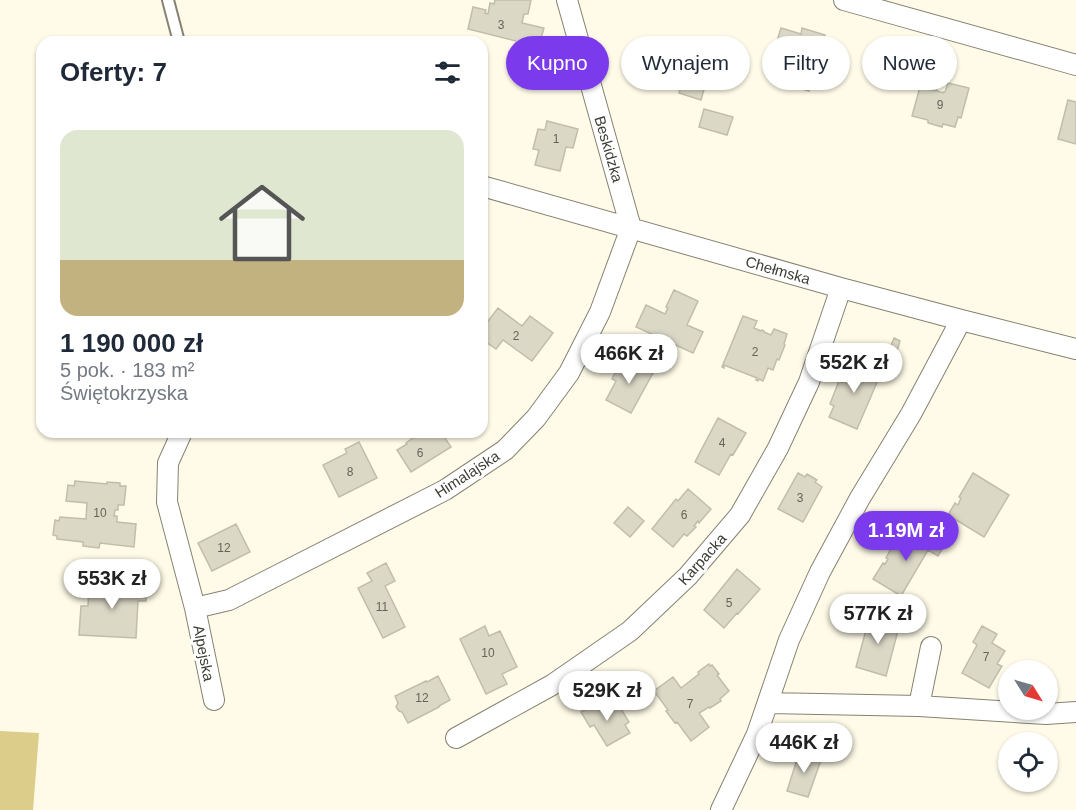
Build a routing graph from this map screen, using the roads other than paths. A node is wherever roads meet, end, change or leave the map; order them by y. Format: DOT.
graph roads {
  1 [pos="168,0"];
  2 [pos="567,0"];
  3 [pos="844,0"];
  4 [pos="177,36"];
  5 [pos="1076,65"];
  6 [pos="488,188"];
  7 [pos="631,228"];
  8 [pos="841,288"];
  9 [pos="961,320"];
  10 [pos="1076,349"];
  11 [pos="179,438"];
  12 [pos="195,608"];
  13 [pos="931,647"];
  14 [pos="214,700"];
  15 [pos="768,703"];
  16 [pos="919,706"];
  17 [pos="1076,712"];
  18 [pos="456,738"];
  19 [pos="722,810"];
  1 -- 4 [label="lane"];
  2 -- 7 [label="street, Beskidzka"];
  3 -- 5 [label="street"];
  6 -- 7 [label="street, Chełmska"];
  7 -- 8 [label="street, Chełmska"];
  7 -- 12 [label="street, Himalajska"];
  8 -- 9 [label="street, Chełmska"];
  8 -- 18 [label="street, Karpacka"];
  9 -- 10 [label="street, Chełmska"];
  9 -- 15 [label="street"];
  11 -- 12 [label="street, Alpejska"];
  12 -- 14 [label="street, Alpejska"];
  13 -- 16 [label="street"];
  15 -- 16 [label="street"];
  15 -- 19 [label="street"];
  16 -- 17 [label="street"];
}
